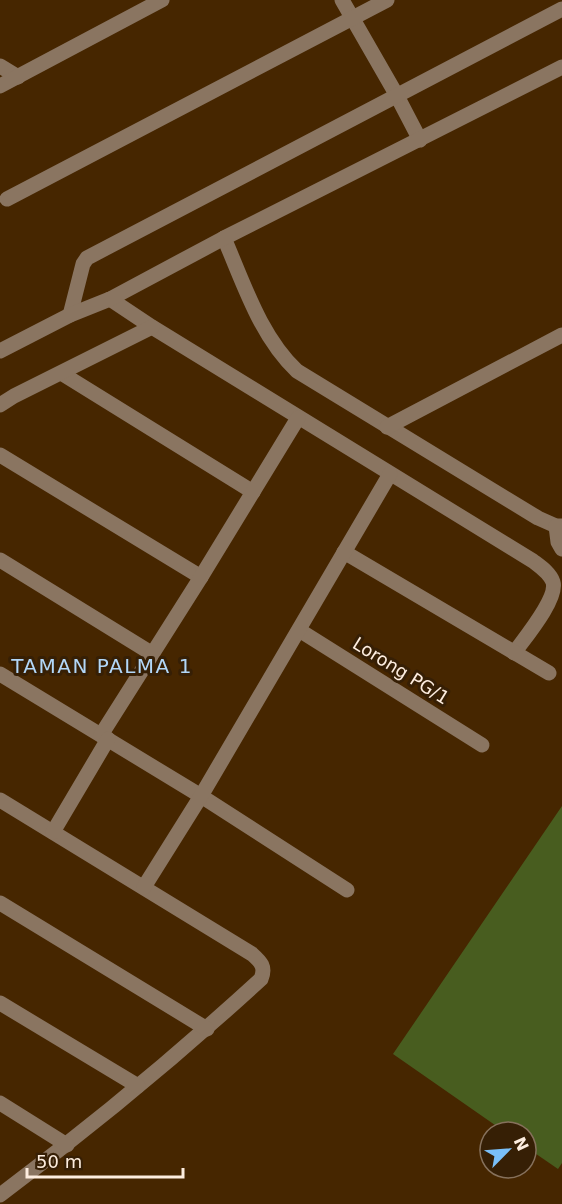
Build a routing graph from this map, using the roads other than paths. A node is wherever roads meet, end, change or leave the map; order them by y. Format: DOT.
graph roads {
  1 [pos="162,0"];
  2 [pos="342,0"];
  3 [pos="387,0"];
  4 [pos="134,6"];
  5 [pos="562,9"];
  6 [pos="352,18"];
  7 [pos="0,66"];
  8 [pos="562,67"];
  9 [pos="18,77"];
  10 [pos="0,86"];
  11 [pos="396,94"];
  12 [pos="420,140"];
  13 [pos="7,199"];
  14 [pos="224,238"];
  15 [pos="110,299"];
  16 [pos="70,315"];
  17 [pos="152,327"];
  18 [pos="562,335"];
  19 [pos="0,351"];
  20 [pos="61,373"];
  21 [pos="0,405"];
  22 [pos="298,418"];
  23 [pos="387,427"];
  24 [pos="0,455"];
  25 [pos="390,474"];
  26 [pos="253,492"];
  27 [pos="559,526"];
  28 [pos="562,549"];
  29 [pos="344,552"];
  30 [pos="0,560"];
  31 [pos="201,577"];
  32 [pos="299,630"];
  33 [pos="152,653"];
  34 [pos="514,653"];
  35 [pos="549,673"];
  36 [pos="0,674"];
  37 [pos="104,737"];
  38 [pos="482,745"];
  39 [pos="201,796"];
  40 [pos="0,800"];
  41 [pos="53,832"];
  42 [pos="144,886"];
  43 [pos="347,890"];
  44 [pos="0,903"];
  45 [pos="0,1003"];
  46 [pos="207,1029"];
  47 [pos="138,1086"];
  48 [pos="0,1103"];
  49 [pos="67,1145"];
  50 [pos="0,1195"];
  1 -- 4 [label="street"];
  2 -- 6 [label="street"];
  3 -- 6 [label="street"];
  4 -- 9 [label="street"];
  5 -- 11 [label="street"];
  6 -- 11 [label="street"];
  6 -- 13 [label="street"];
  7 -- 9 [label="street"];
  8 -- 12 [label="street"];
  9 -- 10 [label="street"];
  11 -- 12 [label="street"];
  11 -- 16 [label="street"];
  12 -- 14 [label="street"];
  14 -- 15 [label="street"];
  14 -- 23 [label="street"];
  15 -- 16 [label="street"];
  15 -- 17 [label="street"];
  16 -- 19 [label="street"];
  17 -- 20 [label="street"];
  17 -- 22 [label="street"];
  18 -- 23 [label="street"];
  20 -- 21 [label="street"];
  20 -- 26 [label="street"];
  22 -- 25 [label="street"];
  22 -- 26 [label="street"];
  23 -- 27 [label="street"];
  24 -- 31 [label="street"];
  25 -- 29 [label="street"];
  25 -- 34 [label="street"];
  26 -- 31 [label="street"];
  27 -- 28 [label="street"];
  29 -- 32 [label="street"];
  29 -- 34 [label="street"];
  30 -- 33 [label="street"];
  31 -- 33 [label="street"];
  32 -- 38 [label="street, Lorong PG/1"];
  32 -- 39 [label="street"];
  33 -- 37 [label="street"];
  34 -- 35 [label="street"];
  36 -- 37 [label="street"];
  37 -- 39 [label="street"];
  37 -- 41 [label="street"];
  39 -- 42 [label="street"];
  39 -- 43 [label="street"];
  40 -- 41 [label="street"];
  41 -- 42 [label="street"];
  42 -- 46 [label="street"];
  44 -- 46 [label="street"];
  45 -- 47 [label="street"];
  46 -- 47 [label="street"];
  47 -- 49 [label="street"];
  48 -- 49 [label="street"];
  49 -- 50 [label="street"];
}
